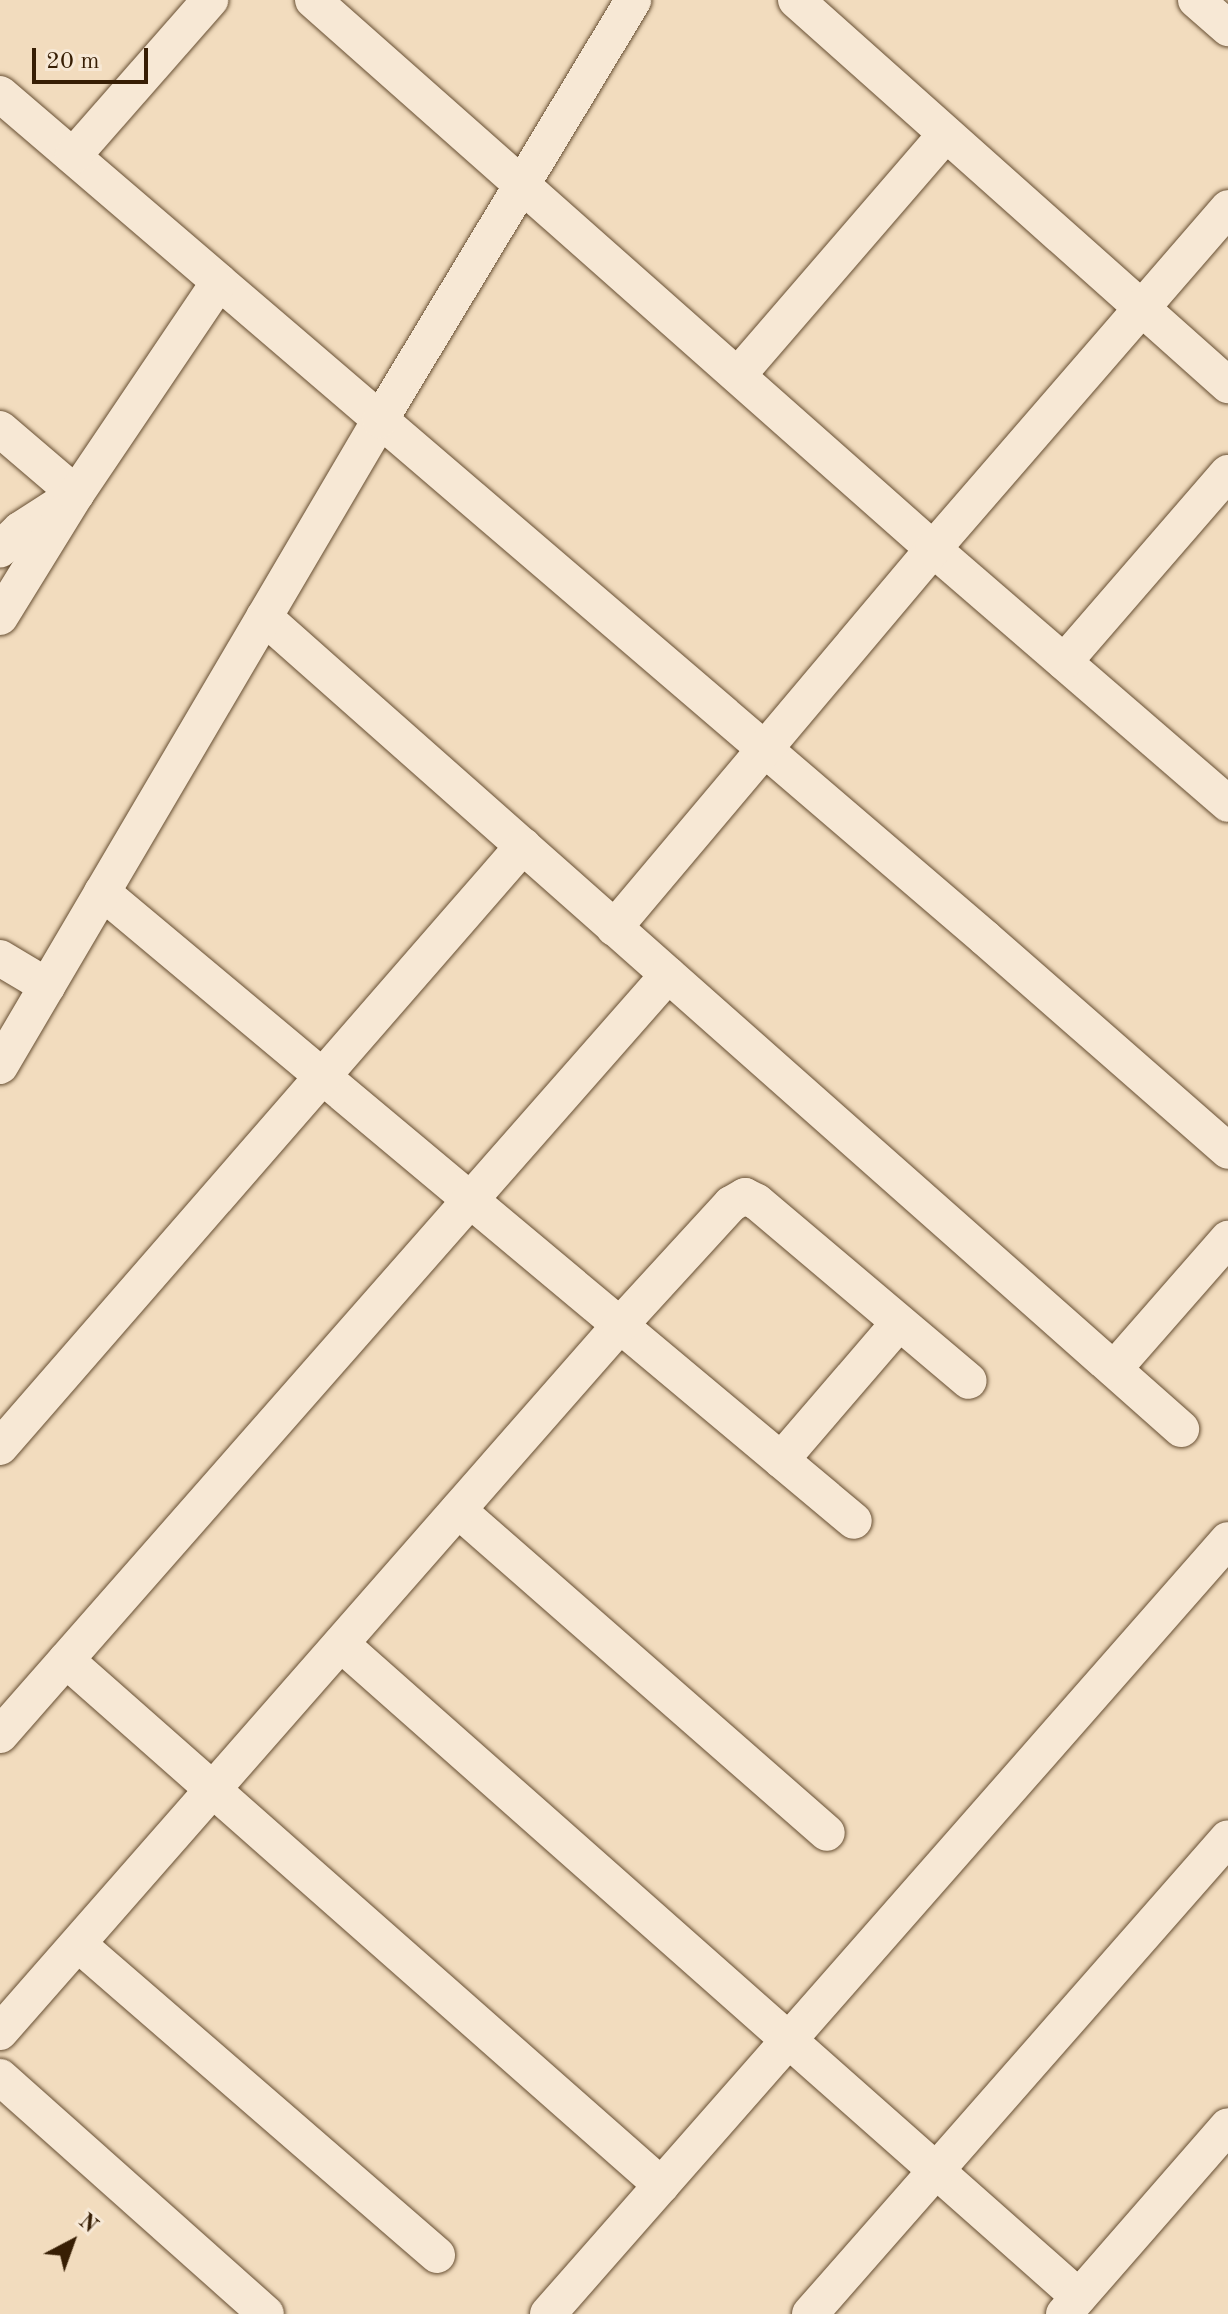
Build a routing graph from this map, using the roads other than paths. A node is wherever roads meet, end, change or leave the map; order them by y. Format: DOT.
graph roads {
  1 [pos="210,0"];
  2 [pos="313,0"];
  3 [pos="633,0"];
  4 [pos="796,0"];
  5 [pos="1196,0"];
  6 [pos="1228,28"];
  7 [pos="0,94"];
  8 [pos="946,134"];
  9 [pos="73,156"];
  10 [pos="521,185"];
  11 [pos="1228,208"];
  12 [pos="219,282"];
  13 [pos="1141,306"];
  14 [pos="738,375"];
  15 [pos="1228,385"];
  16 [pos="380,420"];
  17 [pos="0,429"];
  18 [pos="1228,473"];
  19 [pos="76,494"];
  20 [pos="0,549"];
  21 [pos="933,549"];
  22 [pos="0,617"];
  23 [pos="264,617"];
  24 [pos="1064,662"];
  25 [pos="764,749"];
  26 [pos="1228,804"];
  27 [pos="523,846"];
  28 [pos="102,892"];
  29 [pos="614,928"];
  30 [pos="0,958"];
  31 [pos="668,975"];
  32 [pos="47,986"];
  33 [pos="0,1066"];
  34 [pos="322,1076"];
  35 [pos="1228,1151"];
  36 [pos="470,1200"];
  37 [pos="1228,1239"];
  38 [pos="898,1324"];
  39 [pos="620,1325"];
  40 [pos="1114,1369"];
  41 [pos="969,1381"];
  42 [pos="1181,1429"];
  43 [pos="0,1447"];
  44 [pos="781,1460"];
  45 [pos="458,1510"];
  46 [pos="854,1521"];
  47 [pos="1228,1540"];
  48 [pos="341,1644"];
  49 [pos="66,1660"];
  50 [pos="0,1735"];
  51 [pos="213,1789"];
  52 [pos="827,1833"];
  53 [pos="1228,1838"];
  54 [pos="78,1944"];
  55 [pos="0,2032"];
  56 [pos="789,2040"];
  57 [pos="0,2077"];
  58 [pos="1228,2126"];
  59 [pos="937,2170"];
  60 [pos="661,2185"];
  61 [pos="437,2255"];
  62 [pos="1072,2305"];
  63 [pos="266,2314"];
  64 [pos="548,2314"];
  65 [pos="810,2314"];
  1 -- 9 [label="street"];
  2 -- 10 [label="street"];
  3 -- 10 [label="street"];
  4 -- 8 [label="street"];
  5 -- 6 [label="street"];
  7 -- 9 [label="street"];
  8 -- 13 [label="street"];
  8 -- 14 [label="street"];
  9 -- 12 [label="street"];
  10 -- 14 [label="street"];
  10 -- 16 [label="street"];
  11 -- 13 [label="street"];
  12 -- 16 [label="street"];
  12 -- 19 [label="street"];
  13 -- 15 [label="street"];
  13 -- 21 [label="street"];
  14 -- 21 [label="street"];
  16 -- 23 [label="street"];
  16 -- 25 [label="street"];
  17 -- 19 [label="street"];
  18 -- 24 [label="street"];
  19 -- 20 [label="street"];
  19 -- 22 [label="street"];
  21 -- 24 [label="street"];
  21 -- 25 [label="street"];
  23 -- 27 [label="street"];
  23 -- 28 [label="street"];
  24 -- 26 [label="street"];
  25 -- 29 [label="street"];
  25 -- 35 [label="street"];
  27 -- 29 [label="street"];
  27 -- 34 [label="street"];
  28 -- 32 [label="street"];
  28 -- 34 [label="street"];
  29 -- 31 [label="street"];
  30 -- 32 [label="street"];
  31 -- 36 [label="street"];
  31 -- 40 [label="street"];
  32 -- 33 [label="street"];
  34 -- 36 [label="street"];
  34 -- 43 [label="street"];
  36 -- 39 [label="street"];
  36 -- 49 [label="street"];
  37 -- 40 [label="street"];
  38 -- 39 [label="street"];
  38 -- 41 [label="street"];
  38 -- 44 [label="street"];
  39 -- 44 [label="street"];
  39 -- 45 [label="street"];
  40 -- 42 [label="street"];
  44 -- 46 [label="street"];
  45 -- 48 [label="street"];
  45 -- 52 [label="street"];
  47 -- 56 [label="street"];
  48 -- 51 [label="street"];
  48 -- 56 [label="street"];
  49 -- 50 [label="street"];
  49 -- 51 [label="street"];
  51 -- 54 [label="street"];
  51 -- 60 [label="street"];
  53 -- 59 [label="street"];
  54 -- 55 [label="street"];
  54 -- 61 [label="street"];
  56 -- 59 [label="street"];
  56 -- 60 [label="street"];
  57 -- 63 [label="street"];
  58 -- 62 [label="street"];
  59 -- 62 [label="street"];
  59 -- 65 [label="street"];
  60 -- 64 [label="street"];
}
